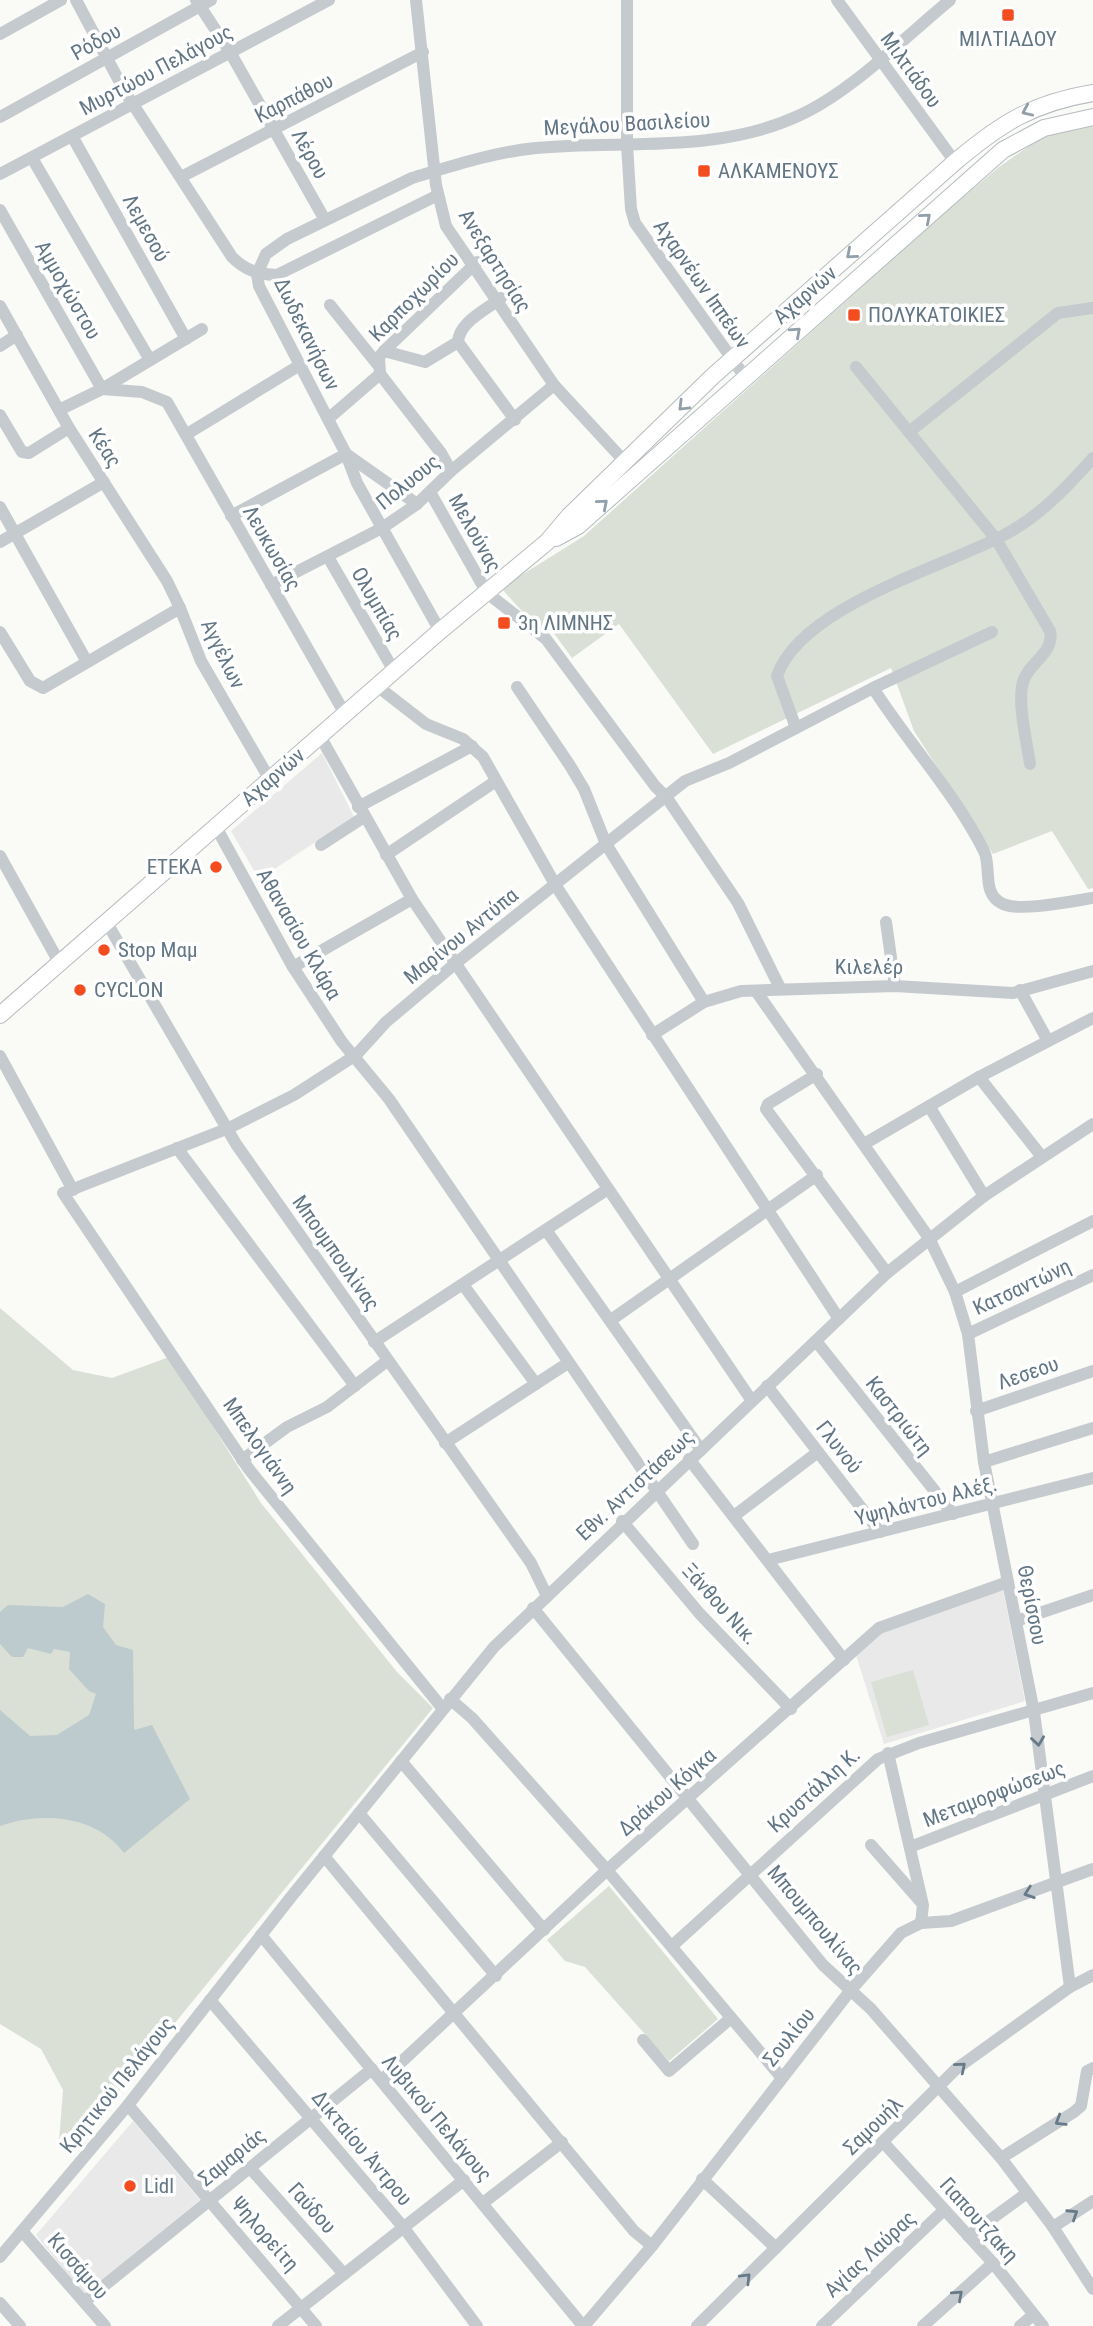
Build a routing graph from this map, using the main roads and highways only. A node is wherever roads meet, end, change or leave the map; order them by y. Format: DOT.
graph roads {
  1 [pos="1093,93"];
  2 [pos="1093,117"];
  3 [pos="547,542"];
  4 [pos="0,1015"];
  1 -- 3 [label="main road, Αχαρνών, one-way"];
  3 -- 2 [label="main road, Αχαρνών, one-way"];
  3 -- 4 [label="main road, Αχαρνών"];
}
